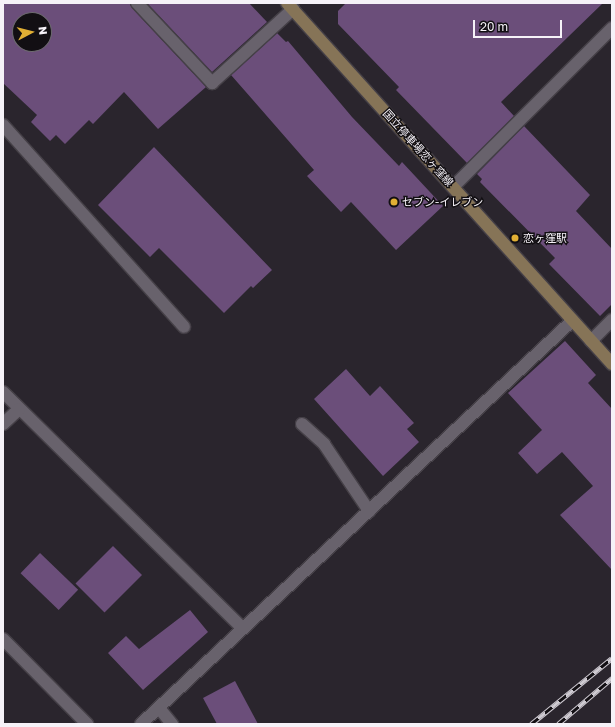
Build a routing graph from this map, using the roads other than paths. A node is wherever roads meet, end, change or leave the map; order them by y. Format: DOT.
graph roads {
  1 [pos="136,3"];
  2 [pos="293,5"];
  3 [pos="612,28"];
  4 [pos="3,125"];
  5 [pos="453,187"];
  6 [pos="612,320"];
  7 [pos="572,321"];
  8 [pos="184,327"];
  9 [pos="590,341"];
  10 [pos="612,364"];
  11 [pos="3,392"];
  12 [pos="19,409"];
  13 [pos="3,424"];
  14 [pos="302,424"];
  15 [pos="369,511"];
  16 [pos="244,629"];
  17 [pos="3,639"];
  18 [pos="159,708"];
  19 [pos="87,724"];
  20 [pos="141,724"];
  21 [pos="172,724"];
  1 -- 2 [label="street"];
  2 -- 5 [label="main road, 国立停車場恋ヶ窪線"];
  3 -- 5 [label="street"];
  4 -- 8 [label="street"];
  5 -- 7 [label="main road, 国立停車場恋ヶ窪線"];
  6 -- 9 [label="street"];
  7 -- 9 [label="main road, 国立停車場恋ヶ窪線"];
  7 -- 15 [label="street"];
  9 -- 10 [label="main road, 国立停車場恋ヶ窪線"];
  11 -- 12 [label="street"];
  12 -- 13 [label="street"];
  12 -- 16 [label="street"];
  14 -- 15 [label="street"];
  15 -- 16 [label="street"];
  16 -- 18 [label="street"];
  17 -- 19 [label="street"];
  18 -- 20 [label="street"];
  18 -- 21 [label="street"];
}
